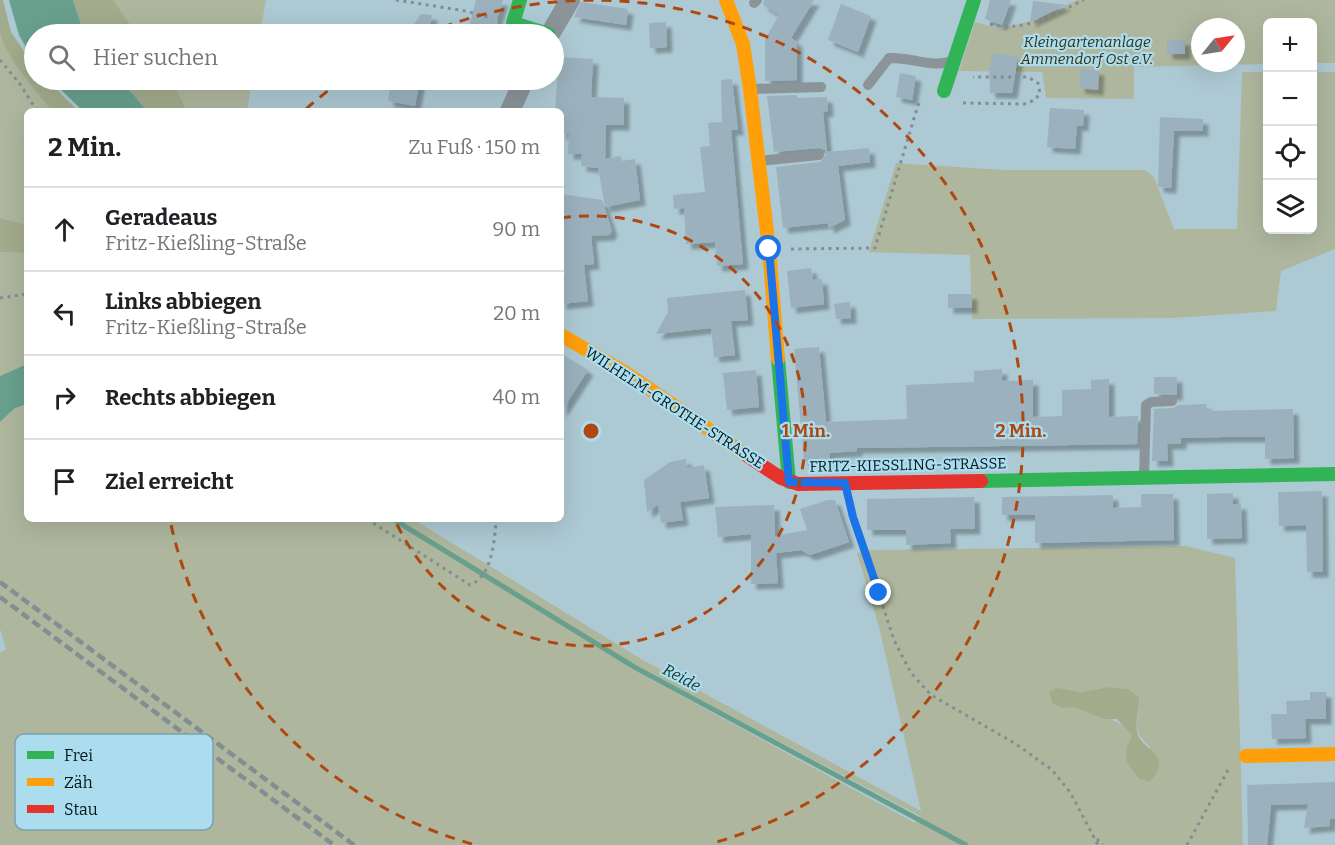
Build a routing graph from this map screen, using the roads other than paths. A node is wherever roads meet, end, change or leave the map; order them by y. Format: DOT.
graph roads {
  1 [pos="520,0"];
  2 [pos="570,0"];
  3 [pos="726,0"];
  4 [pos="974,0"];
  5 [pos="516,24"];
  6 [pos="555,24"];
  7 [pos="952,68"];
  8 [pos="868,86"];
  9 [pos="821,87"];
  10 [pos="750,89"];
  11 [pos="519,90"];
  12 [pos="944,91"];
  13 [pos="511,108"];
  14 [pos="819,155"];
  15 [pos="758,161"];
  16 [pos="564,337"];
  17 [pos="1172,401"];
  18 [pos="1335,474"];
  19 [pos="1144,478"];
  20 [pos="789,482"];
  21 [pos="1335,754"];
  22 [pos="1246,756"];
  1 -- 5 [label="street"];
  2 -- 6 [label="street"];
  3 -- 10 [label="street, FRITZ-KIESSLING-STRASSE"];
  4 -- 7 [label="street"];
  7 -- 8 [label="lane"];
  7 -- 12 [label="street"];
  9 -- 10 [label="lane"];
  10 -- 15 [label="street, FRITZ-KIESSLING-STRASSE"];
  11 -- 13 [label="street"];
  14 -- 15 [label="lane"];
  15 -- 20 [label="street, FRITZ-KIESSLING-STRASSE"];
  16 -- 20 [label="street, WILHELM-GROTHE-STRASSE"];
  17 -- 19 [label="lane"];
  18 -- 19 [label="street, FRITZ-KIESSLING-STRASSE"];
  19 -- 20 [label="street, FRITZ-KIESSLING-STRASSE"];
  21 -- 22 [label="street"];
}
